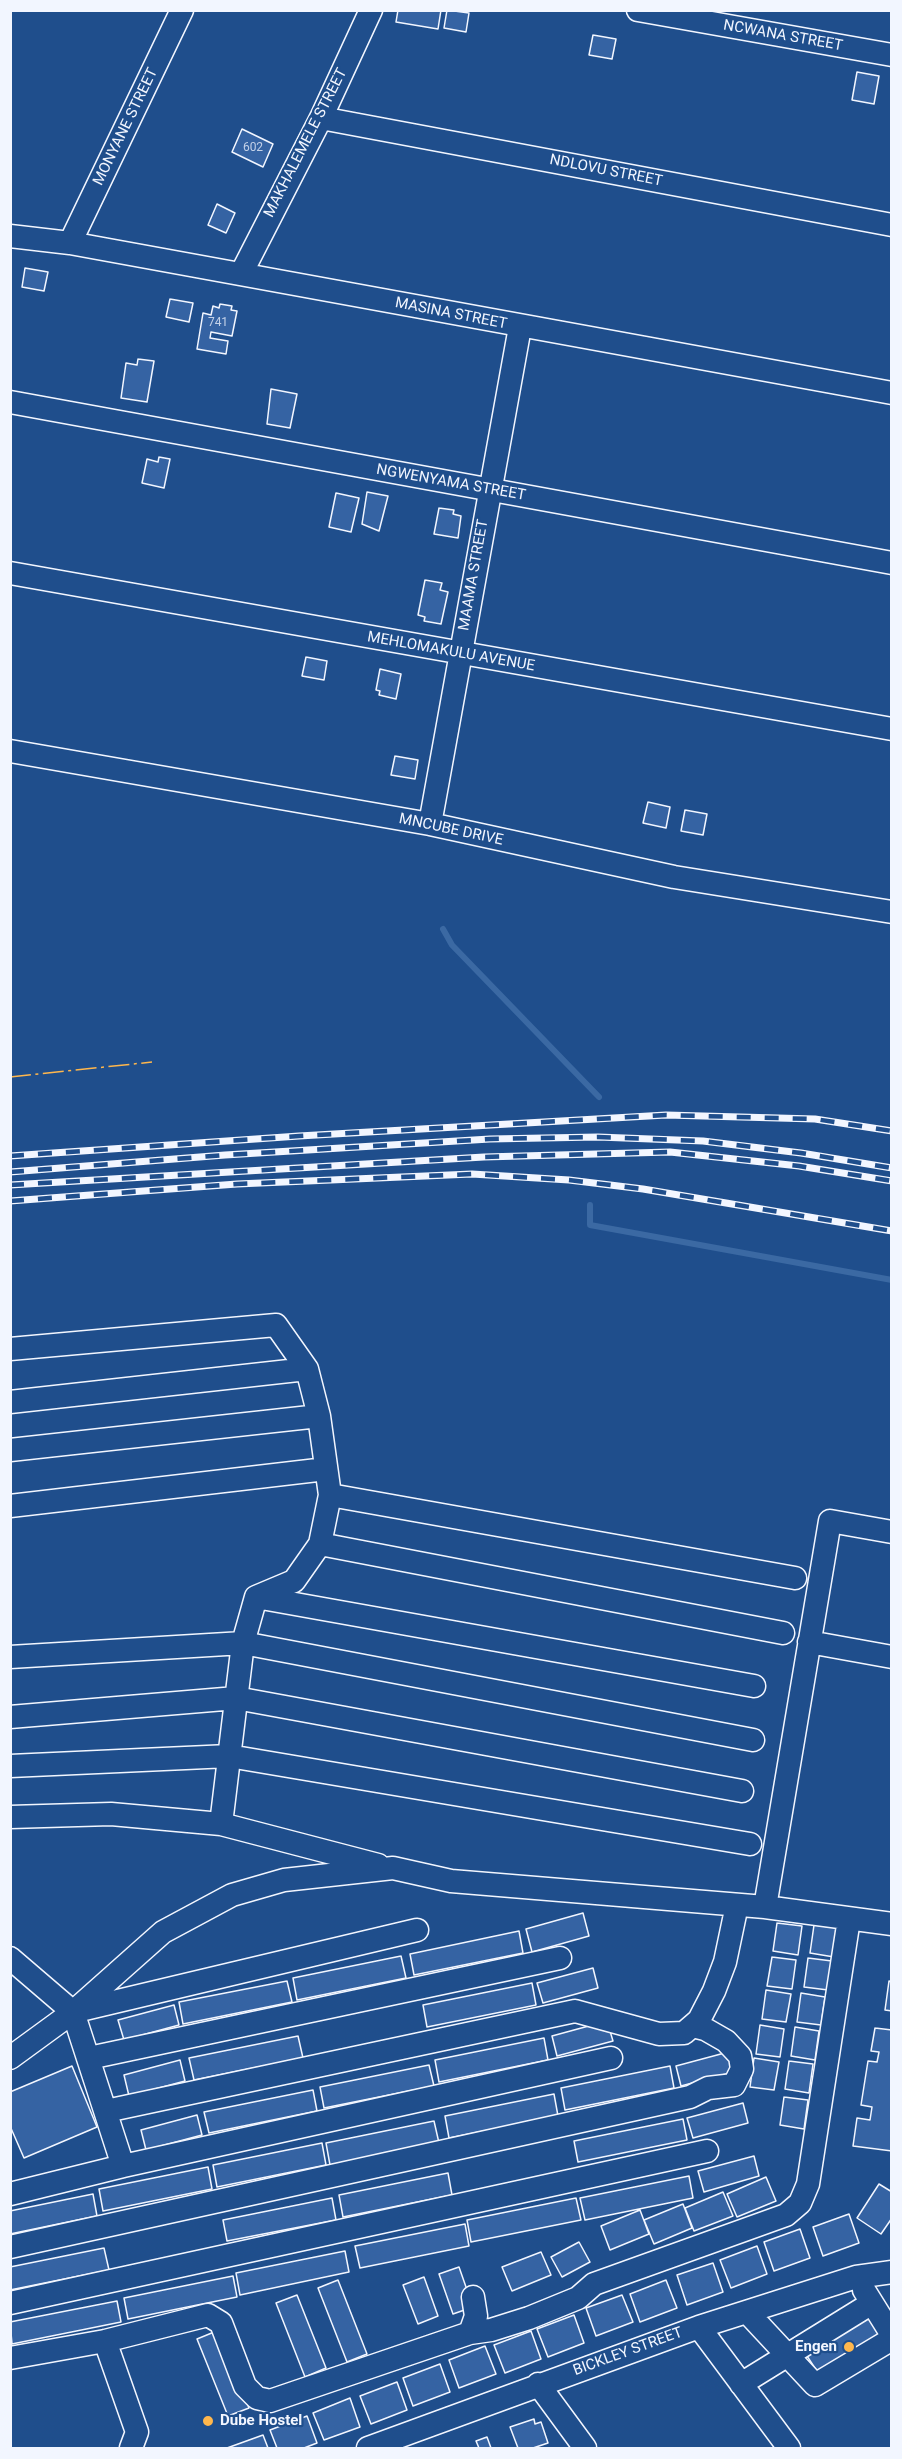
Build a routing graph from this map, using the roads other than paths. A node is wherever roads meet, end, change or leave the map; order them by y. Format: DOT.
graph roads {
  1 [pos="182,10"];
  2 [pos="371,10"];
  3 [pos="638,10"];
  4 [pos="891,55"];
  5 [pos="321,118"];
  6 [pos="891,225"];
  7 [pos="10,236"];
  8 [pos="70,243"];
  9 [pos="241,274"];
  10 [pos="520,327"];
  11 [pos="891,393"];
  12 [pos="10,402"];
  13 [pos="489,490"];
  14 [pos="891,562"];
  15 [pos="10,573"];
  16 [pos="461,655"];
  17 [pos="891,729"];
  18 [pos="10,751"];
  19 [pos="430,824"];
  20 [pos="891,912"];
  21 [pos="10,1349"];
  22 [pos="307,1369"];
  23 [pos="10,1402"];
  24 [pos="319,1416"];
  25 [pos="10,1450"];
  26 [pos="326,1469"];
  27 [pos="330,1495"];
  28 [pos="10,1506"];
  29 [pos="891,1532"];
  30 [pos="320,1544"];
  31 [pos="795,1578"];
  32 [pos="256,1597"];
  33 [pos="783,1633"];
  34 [pos="809,1642"];
  35 [pos="243,1643"];
  36 [pos="10,1657"];
  37 [pos="891,1658"];
  38 [pos="754,1686"];
  39 [pos="236,1698"];
  40 [pos="10,1717"];
  41 [pos="753,1740"];
  42 [pos="229,1756"];
  43 [pos="10,1766"];
  44 [pos="742,1791"];
  45 [pos="10,1817"];
  46 [pos="221,1824"];
  47 [pos="750,1844"];
  48 [pos="393,1868"];
  49 [pos="737,1905"];
  50 [pos="765,1907"];
  51 [pos="849,1919"];
  52 [pos="891,1924"];
  53 [pos="417,1930"];
  54 [pos="10,1958"];
  55 [pos="560,1958"];
  56 [pos="73,2012"];
  57 [pos="693,2026"];
  58 [pos="10,2058"];
  59 [pos="89,2058"];
  60 [pos="611,2058"];
  61 [pos="106,2111"];
  62 [pos="706,2151"];
  63 [pos="123,2166"];
  64 [pos="10,2194"];
  65 [pos="10,2247"];
  66 [pos="891,2272"];
  67 [pos="856,2277"];
  68 [pos="473,2297"];
  69 [pos="10,2303"];
  70 [pos="872,2303"];
  71 [pos="747,2312"];
  72 [pos="699,2327"];
  73 [pos="470,2333"];
  74 [pos="891,2337"];
  75 [pos="105,2341"];
  76 [pos="787,2357"];
  77 [pos="10,2358"];
  78 [pos="741,2384"];
  79 [pos="538,2385"];
  80 [pos="131,2448"];
  81 [pos="368,2448"];
  82 [pos="585,2448"];
  83 [pos="789,2448"];
  1 -- 8 [label="street, MONYANE STREET"];
  2 -- 5 [label="street, MAKHALEMELE STREET"];
  3 -- 4 [label="street, NCWANA STREET"];
  5 -- 6 [label="street, NDLOVU STREET"];
  5 -- 9 [label="street, MAKHALEMELE STREET"];
  7 -- 8 [label="street, MASINA STREET"];
  8 -- 9 [label="street, MASINA STREET"];
  9 -- 10 [label="street, MASINA STREET"];
  10 -- 11 [label="street, MASINA STREET"];
  10 -- 13 [label="street, MAAMA STREET"];
  12 -- 13 [label="street, NGWENYAMA STREET"];
  13 -- 14 [label="street, NGWENYAMA STREET"];
  13 -- 16 [label="street, MAAMA STREET"];
  15 -- 16 [label="street, MEHLOMAKULU AVENUE"];
  16 -- 17 [label="street, MEHLOMAKULU AVENUE"];
  16 -- 19 [label="street, MAAMA STREET"];
  18 -- 19 [label="street, MNCUBE DRIVE"];
  19 -- 20 [label="street, MNCUBE DRIVE"];
  21 -- 22 [label="street"];
  22 -- 23 [label="street"];
  22 -- 24 [label="street"];
  24 -- 25 [label="street"];
  24 -- 26 [label="street"];
  26 -- 27 [label="street"];
  26 -- 28 [label="street"];
  27 -- 30 [label="street"];
  27 -- 31 [label="street"];
  29 -- 34 [label="street"];
  30 -- 32 [label="street"];
  30 -- 33 [label="street"];
  32 -- 35 [label="street"];
  32 -- 38 [label="street"];
  34 -- 37 [label="street"];
  34 -- 50 [label="street"];
  35 -- 36 [label="street"];
  35 -- 39 [label="street"];
  35 -- 41 [label="street"];
  39 -- 40 [label="street"];
  39 -- 42 [label="street"];
  39 -- 44 [label="street"];
  42 -- 43 [label="street"];
  42 -- 46 [label="street"];
  42 -- 47 [label="street"];
  45 -- 46 [label="street"];
  46 -- 48 [label="street"];
  48 -- 49 [label="street"];
  48 -- 56 [label="street"];
  49 -- 50 [label="street"];
  49 -- 57 [label="street"];
  50 -- 51 [label="street"];
  51 -- 52 [label="street"];
  51 -- 73 [label="street"];
  53 -- 56 [label="street"];
  54 -- 56 [label="street"];
  55 -- 59 [label="street"];
  56 -- 58 [label="street"];
  56 -- 59 [label="street"];
  57 -- 61 [label="street"];
  57 -- 65 [label="street"];
  59 -- 61 [label="street"];
  60 -- 63 [label="street"];
  61 -- 63 [label="street"];
  62 -- 69 [label="street"];
  63 -- 64 [label="street"];
  66 -- 67 [label="street, BICKLEY STREET"];
  67 -- 70 [label="street"];
  67 -- 71 [label="street, BICKLEY STREET"];
  68 -- 73 [label="street"];
  70 -- 74 [label="street"];
  70 -- 76 [label="street"];
  71 -- 72 [label="street, BICKLEY STREET"];
  71 -- 76 [label="street"];
  72 -- 78 [label="street"];
  72 -- 79 [label="street, BICKLEY STREET"];
  73 -- 75 [label="street"];
  74 -- 76 [label="street"];
  75 -- 77 [label="street"];
  75 -- 80 [label="street"];
  76 -- 78 [label="street"];
  78 -- 83 [label="street"];
  79 -- 81 [label="street, BICKLEY STREET"];
  79 -- 82 [label="street"];
}
